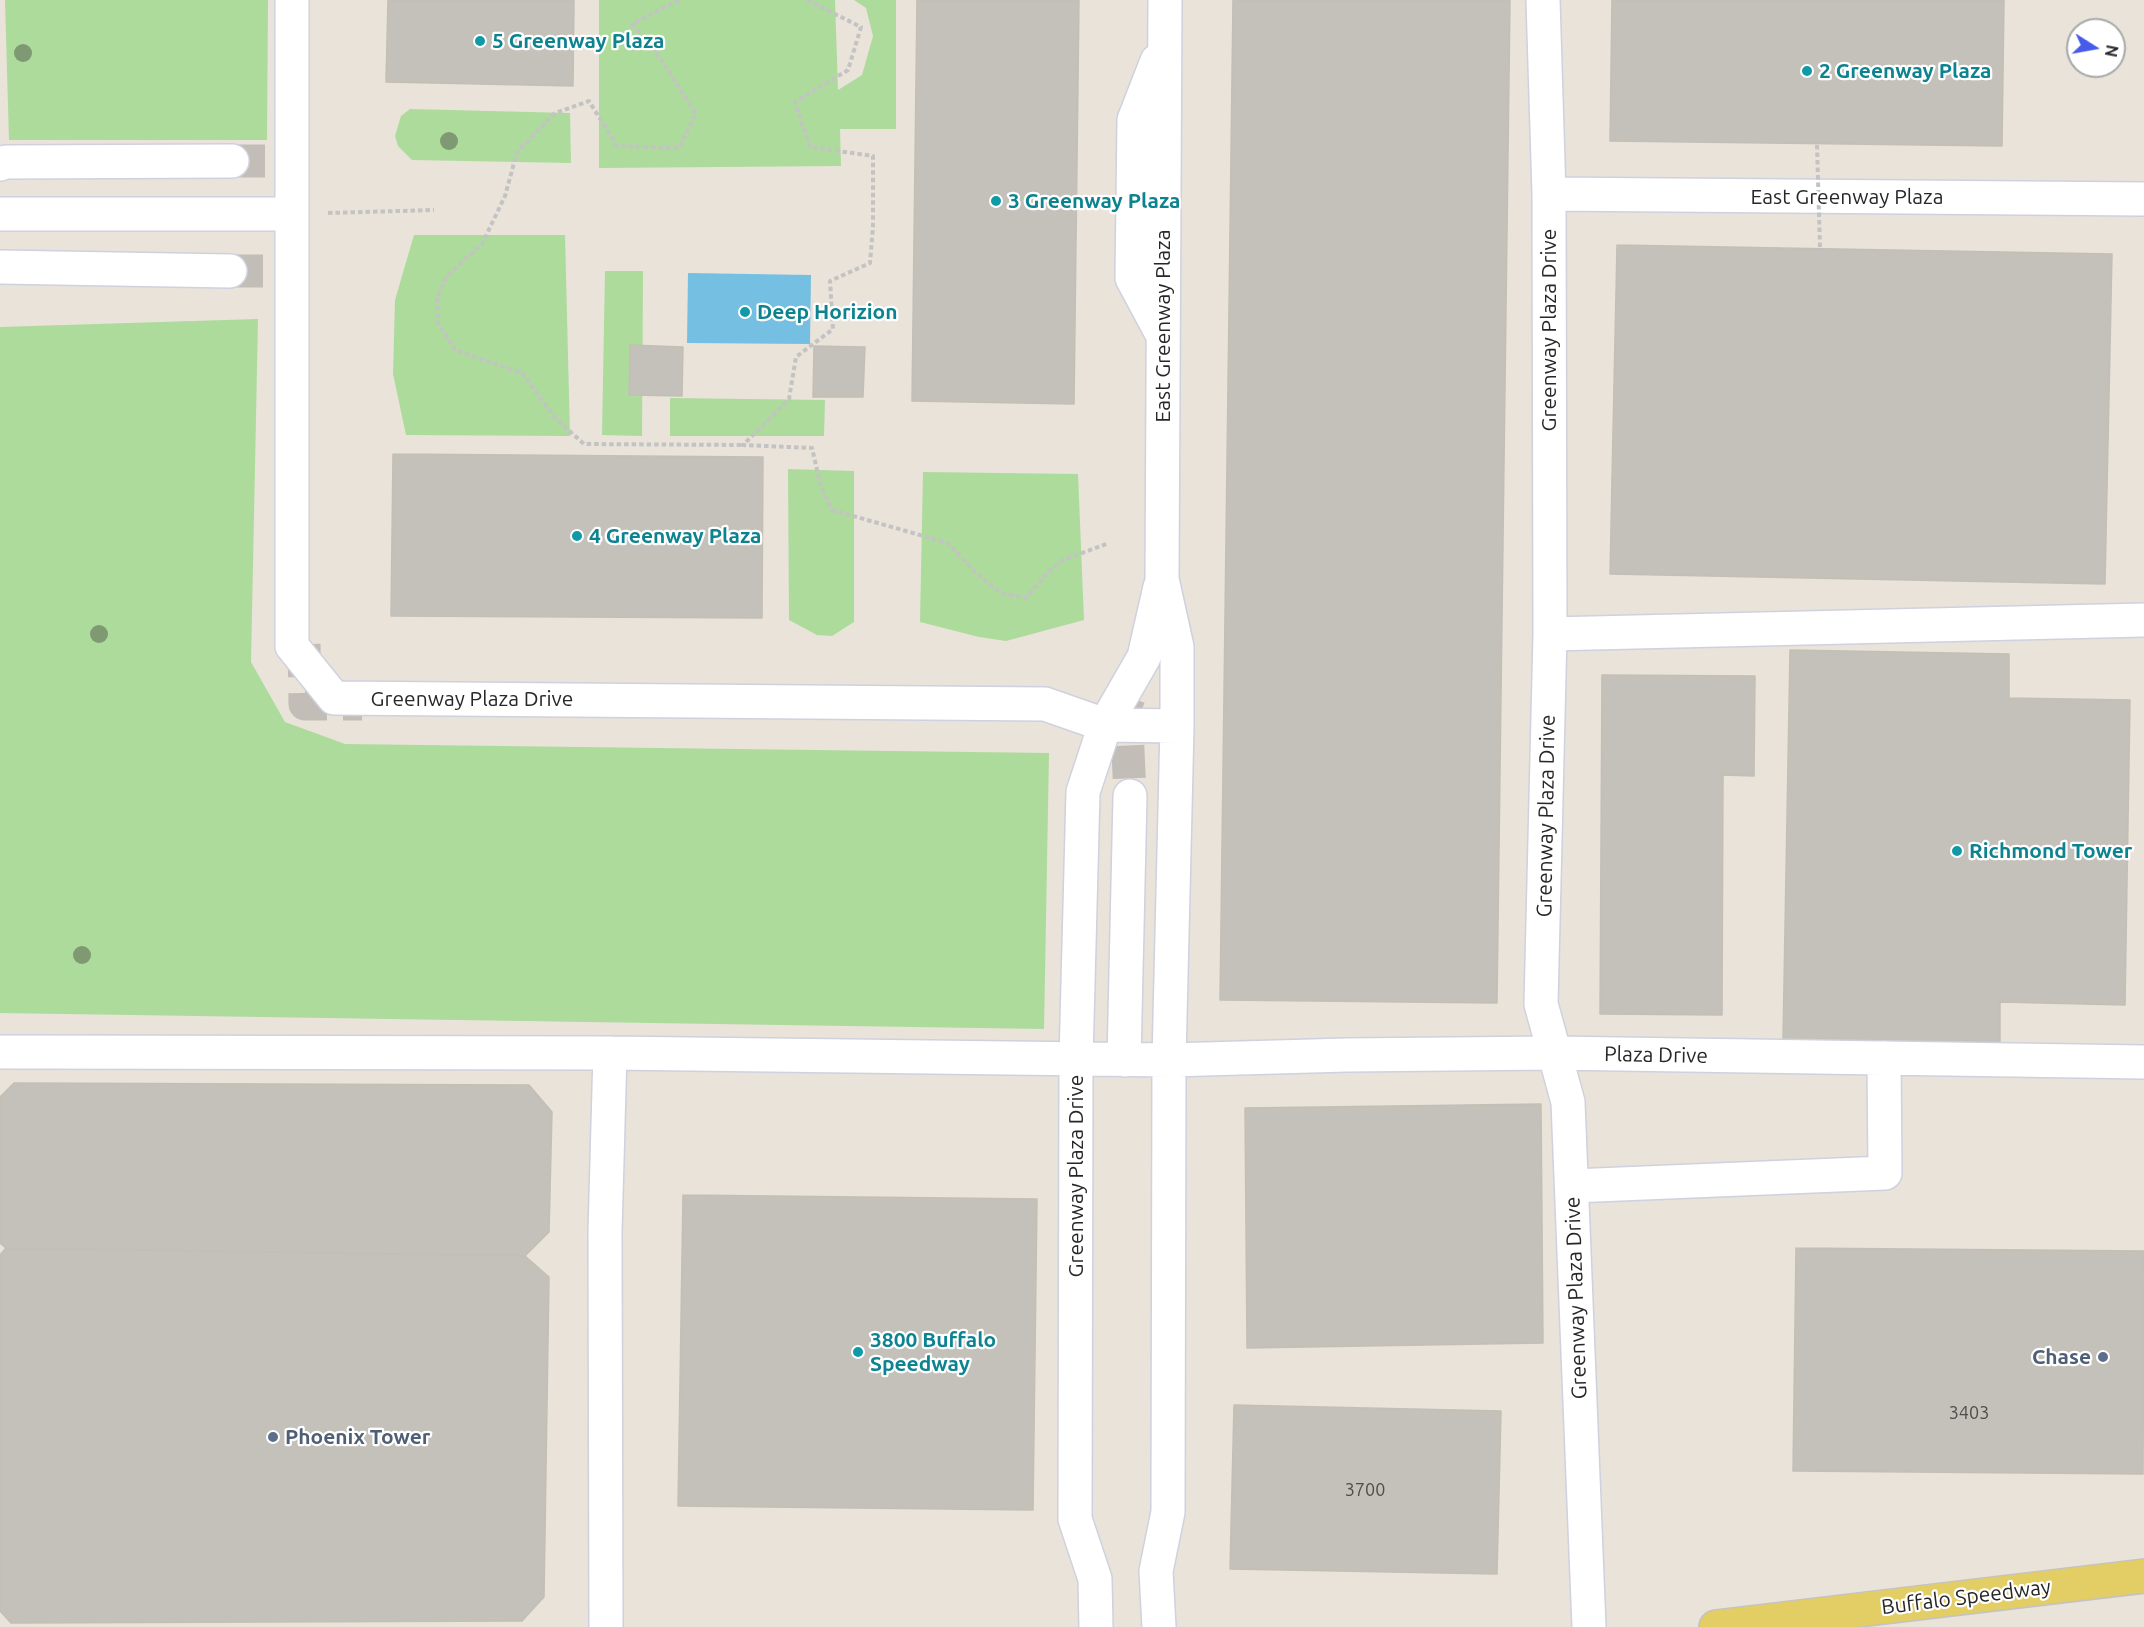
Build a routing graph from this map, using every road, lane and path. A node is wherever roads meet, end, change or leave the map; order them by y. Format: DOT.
graph roads {
  1 [pos="679,0"];
  2 [pos="807,0"];
  3 [pos="1165,0"];
  4 [pos="1543,0"];
  5 [pos="295,5"];
  6 [pos="1816,145"];
  7 [pos="232,160"];
  8 [pos="0,164"];
  9 [pos="1549,194"];
  10 [pos="2144,200"];
  11 [pos="434,210"];
  12 [pos="0,214"];
  13 [pos="291,214"];
  14 [pos="1820,248"];
  15 [pos="0,267"];
  16 [pos="230,271"];
  17 [pos="743,446"];
  18 [pos="1109,543"];
  19 [pos="1162,579"];
  20 [pos="2144,620"];
  21 [pos="1550,634"];
  22 [pos="1105,725"];
  23 [pos="1177,726"];
  24 [pos="1131,796"];
  25 [pos="0,1052"];
  26 [pos="610,1053"];
  27 [pos="1554,1053"];
  28 [pos="1884,1058"];
  29 [pos="1076,1059"];
  30 [pos="1124,1060"];
  31 [pos="1169,1060"];
  32 [pos="2144,1062"];
  33 [pos="1572,1186"];
  34 [pos="2144,1554"];
  35 [pos="2144,1576"];
  36 [pos="2096,1581"];
  37 [pos="606,1627"];
  38 [pos="1096,1627"];
  39 [pos="1159,1627"];
  40 [pos="1589,1627"];
  41 [pos="1716,1627"];
  1 -- 17 [label="path"];
  2 -- 17 [label="path"];
  3 -- 19 [label="street, East Greenway Plaza"];
  4 -- 9 [label="street, Greenway Plaza Drive"];
  5 -- 13 [label="street"];
  6 -- 14 [label="path, bridge"];
  7 -- 8 [label="street"];
  9 -- 10 [label="street, East Greenway Plaza"];
  9 -- 21 [label="street, Greenway Plaza Drive"];
  11 -- 13 [label="path"];
  12 -- 13 [label="street"];
  13 -- 22 [label="street, Greenway Plaza Drive"];
  15 -- 16 [label="street"];
  17 -- 18 [label="path"];
  19 -- 22 [label="street, Greenway Plaza Drive"];
  19 -- 23 [label="street"];
  20 -- 21 [label="street"];
  21 -- 27 [label="street, Greenway Plaza Drive"];
  22 -- 23 [label="street, Greenway Plaza Drive"];
  22 -- 29 [label="street, Greenway Plaza Drive"];
  23 -- 31 [label="street"];
  24 -- 30 [label="street"];
  25 -- 26 [label="street, Plaza Drive"];
  26 -- 29 [label="street, Plaza Drive"];
  26 -- 37 [label="street"];
  27 -- 28 [label="street, Plaza Drive"];
  27 -- 31 [label="street, Plaza Drive"];
  27 -- 33 [label="street, Greenway Plaza Drive"];
  28 -- 32 [label="street, Plaza Drive"];
  28 -- 33 [label="street"];
  29 -- 30 [label="street, Plaza Drive"];
  29 -- 38 [label="street, Greenway Plaza Drive"];
  30 -- 31 [label="street, Plaza Drive"];
  31 -- 39 [label="street"];
  33 -- 40 [label="street, Greenway Plaza Drive"];
  34 -- 36 [label="main road"];
  35 -- 36 [label="main road, Buffalo Speedway"];
  36 -- 41 [label="main road, Buffalo Speedway"];
}
